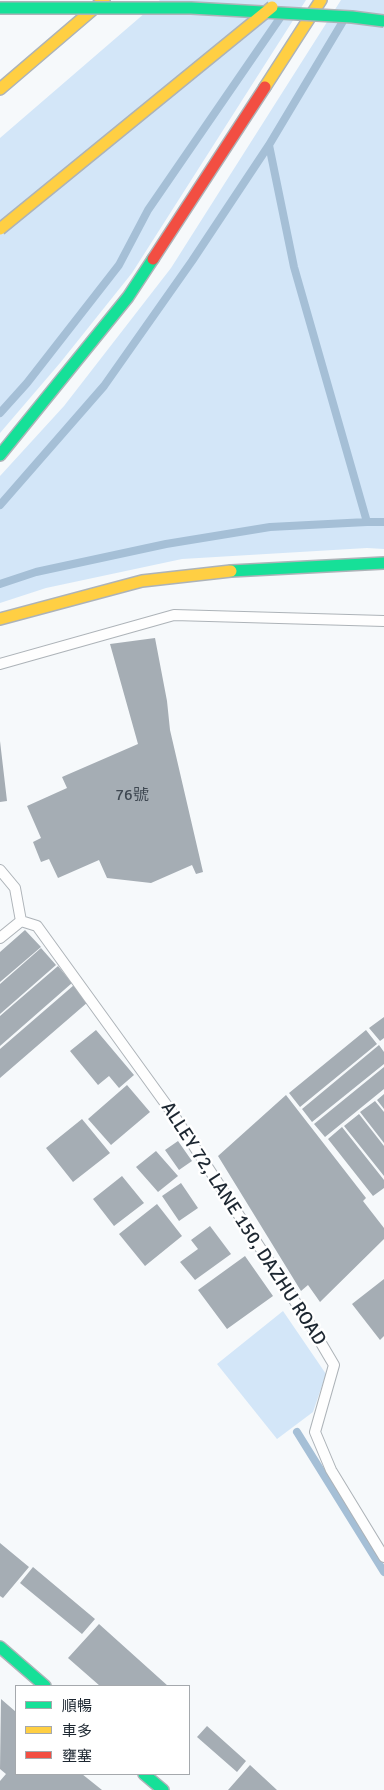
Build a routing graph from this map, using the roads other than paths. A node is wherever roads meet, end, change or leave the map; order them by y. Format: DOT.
graph roads {
  1 [pos="104,0"];
  2 [pos="280,0"];
  3 [pos="321,0"];
  4 [pos="0,8"];
  5 [pos="384,21"];
  6 [pos="0,89"];
  7 [pos="0,229"];
  8 [pos="0,455"];
  9 [pos="384,563"];
  10 [pos="0,619"];
  11 [pos="384,622"];
  12 [pos="0,664"];
  13 [pos="0,870"];
  14 [pos="21,921"];
  15 [pos="0,938"];
  16 [pos="384,1557"];
  17 [pos="0,1647"];
  18 [pos="43,1685"];
  19 [pos="145,1775"];
  20 [pos="162,1790"];
  1 -- 6 [label="main road"];
  2 -- 7 [label="main road, bridge"];
  3 -- 8 [label="main road"];
  4 -- 5 [label="main road, bridge"];
  9 -- 10 [label="main road"];
  11 -- 12 [label="lane"];
  13 -- 14 [label="lane"];
  14 -- 15 [label="lane"];
  14 -- 16 [label="lane, ALLEY 72, LANE 150, DAZHU ROAD"];
  17 -- 18 [label="main road"];
  19 -- 20 [label="main road"];
}
